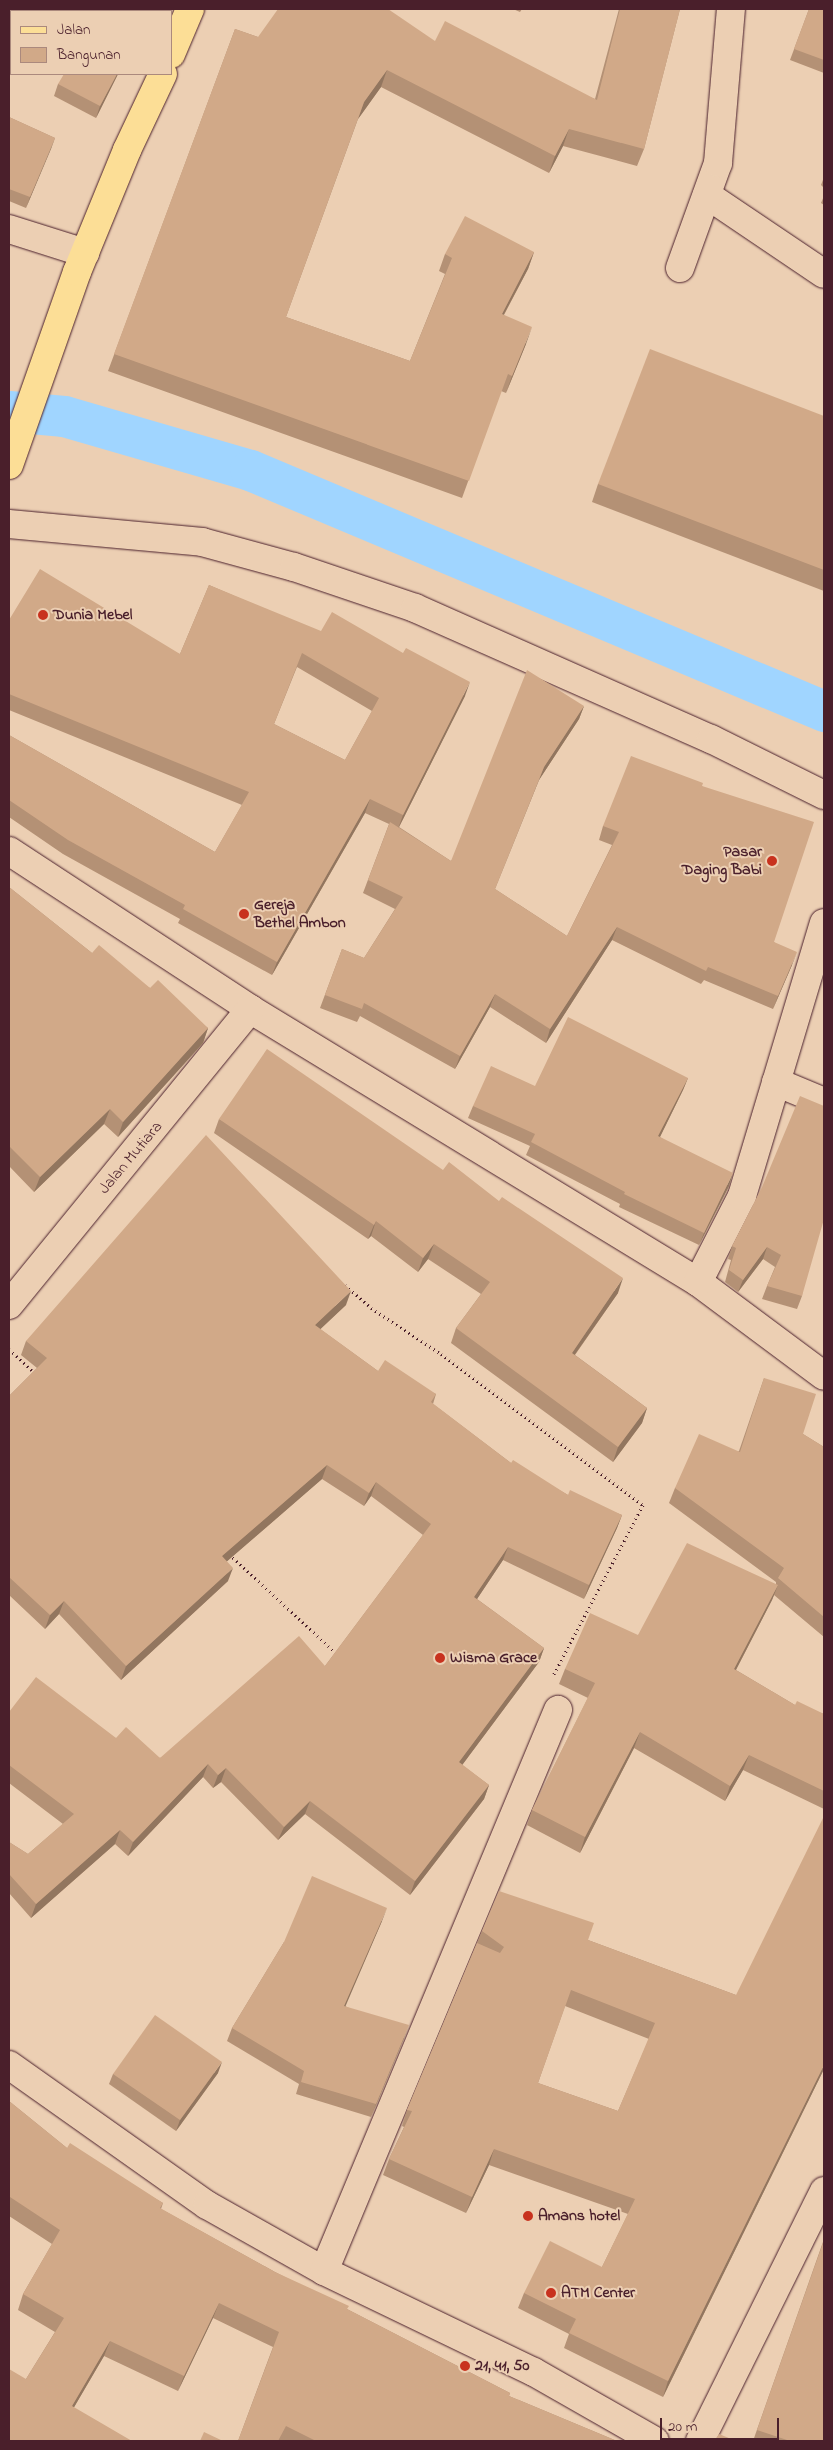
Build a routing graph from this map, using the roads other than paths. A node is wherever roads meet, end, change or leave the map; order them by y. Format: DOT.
graph roads {
  1 [pos="190,9"];
  2 [pos="731,9"];
  3 [pos="172,52"];
  4 [pos="163,75"];
  5 [pos="707,195"];
  6 [pos="9,229"];
  7 [pos="81,262"];
  8 [pos="680,268"];
  9 [pos="824,274"];
  10 [pos="9,465"];
  11 [pos="9,524"];
  12 [pos="824,795"];
  13 [pos="9,851"];
  14 [pos="824,923"];
  15 [pos="250,1009"];
  16 [pos="776,1082"];
  17 [pos="824,1102"];
  18 [pos="698,1282"];
  19 [pos="9,1305"];
  20 [pos="824,1376"];
  21 [pos="558,1710"];
  22 [pos="9,2065"];
  23 [pos="824,2191"];
  24 [pos="324,2271"];
  25 [pos="655,2441"];
  26 [pos="700,2441"];
  1 -- 3 [label="main road"];
  2 -- 5 [label="street"];
  4 -- 7 [label="main road"];
  5 -- 8 [label="street"];
  5 -- 9 [label="street"];
  6 -- 7 [label="street"];
  7 -- 10 [label="main road"];
  11 -- 12 [label="street"];
  13 -- 15 [label="street"];
  14 -- 16 [label="street"];
  15 -- 18 [label="street"];
  15 -- 19 [label="street, Jalan Mutiara"];
  16 -- 17 [label="street"];
  16 -- 18 [label="street"];
  18 -- 20 [label="street"];
  21 -- 24 [label="street"];
  22 -- 24 [label="street"];
  23 -- 26 [label="street"];
  24 -- 25 [label="street"];
}
